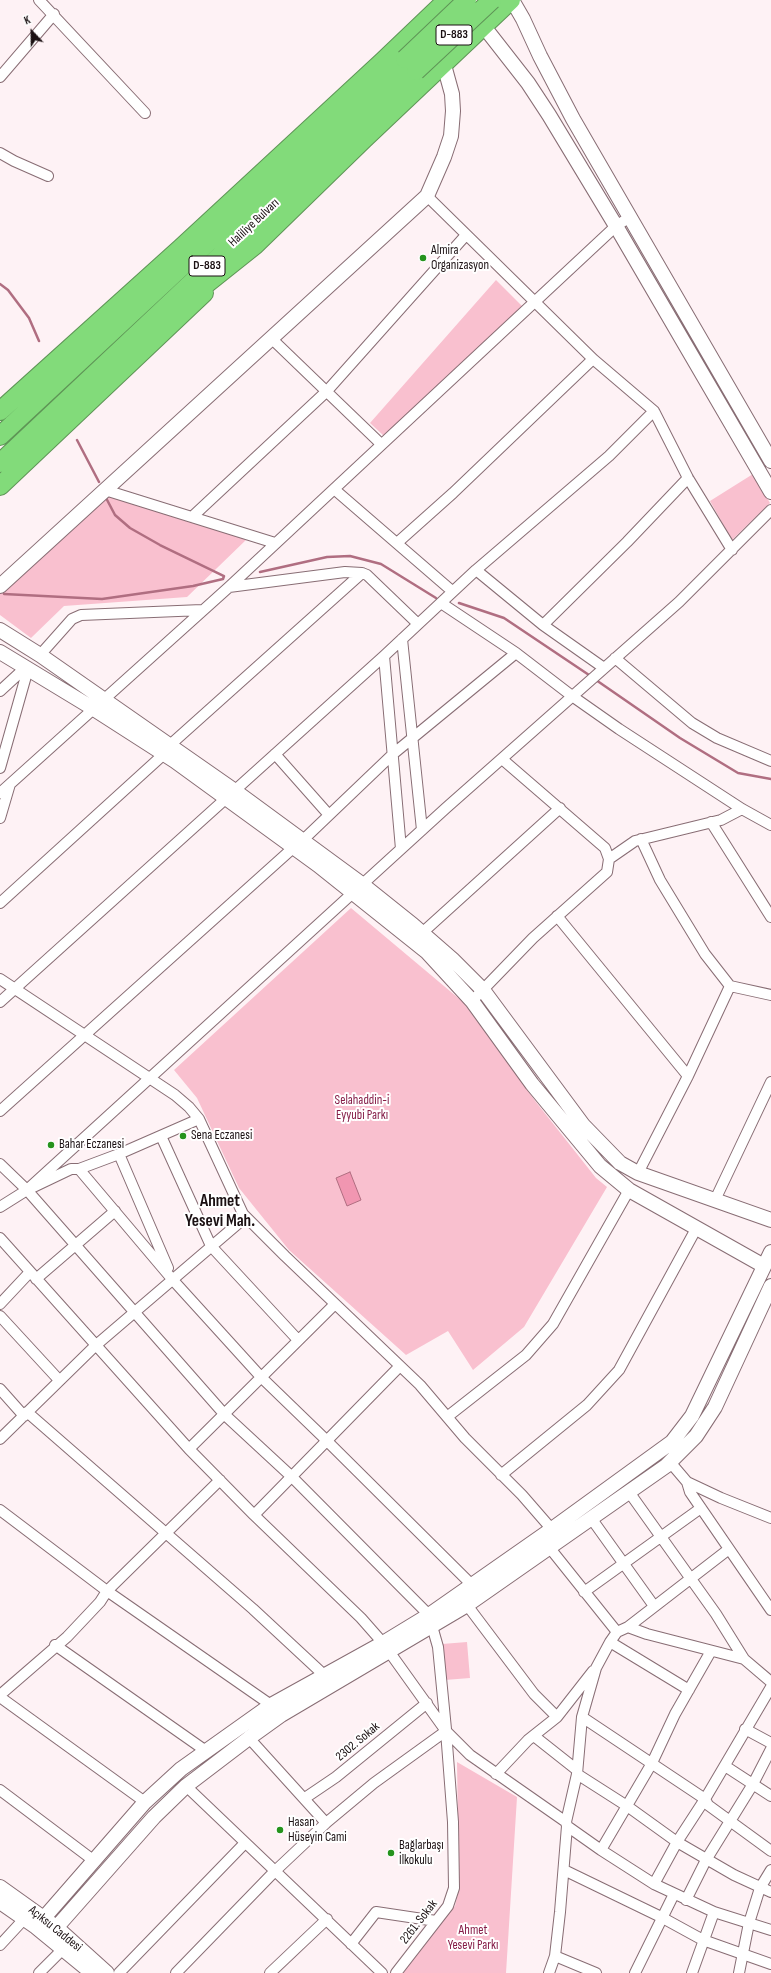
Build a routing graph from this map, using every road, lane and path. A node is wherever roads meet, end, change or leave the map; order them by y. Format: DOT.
graph roads {
  1 [pos="39,0"];
  2 [pos="447,0"];
  3 [pos="465,0"];
  4 [pos="492,0"];
  5 [pos="511,0"];
  6 [pos="54,14"];
  7 [pos="483,26"];
  8 [pos="444,64"];
  9 [pos="411,65"];
  10 [pos="0,77"];
  11 [pos="145,113"];
  12 [pos="0,153"];
  13 [pos="48,176"];
  14 [pos="427,196"];
  15 [pos="630,217"];
  16 [pos="616,226"];
  17 [pos="466,235"];
  18 [pos="254,246"];
  19 [pos="181,248"];
  20 [pos="536,301"];
  21 [pos="272,339"];
  22 [pos="95,349"];
  23 [pos="593,359"];
  24 [pos="105,365"];
  25 [pos="327,391"];
  26 [pos="0,411"];
  27 [pos="654,411"];
  28 [pos="0,436"];
  29 [pos="381,444"];
  30 [pos="771,461"];
  31 [pos="0,463"];
  32 [pos="688,478"];
  33 [pos="0,486"];
  34 [pos="334,489"];
  35 [pos="105,490"];
  36 [pos="771,492"];
  37 [pos="771,510"];
  38 [pos="192,517"];
  39 [pos="397,543"];
  40 [pos="275,544"];
  41 [pos="732,550"];
  42 [pos="476,570"];
  43 [pos="362,573"];
  44 [pos="0,586"];
  45 [pos="229,587"];
  46 [pos="452,592"];
  47 [pos="441,603"];
  48 [pos="202,610"];
  49 [pos="418,624"];
  50 [pos="543,625"];
  51 [pos="0,630"];
  52 [pos="402,640"];
  53 [pos="0,652"];
  54 [pos="516,653"];
  55 [pos="40,655"];
  56 [pos="384,656"];
  57 [pos="615,658"];
  58 [pos="26,669"];
  59 [pos="601,670"];
  60 [pos="0,691"];
  61 [pos="572,696"];
  62 [pos="99,704"];
  63 [pos="412,738"];
  64 [pos="167,750"];
  65 [pos="275,754"];
  66 [pos="393,754"];
  67 [pos="502,759"];
  68 [pos="771,761"];
  69 [pos="0,768"];
  70 [pos="10,784"];
  71 [pos="0,793"];
  72 [pos="230,794"];
  73 [pos="560,808"];
  74 [pos="742,809"];
  75 [pos="329,815"];
  76 [pos="0,818"];
  77 [pos="711,822"];
  78 [pos="771,825"];
  79 [pos="422,830"];
  80 [pos="641,839"];
  81 [pos="298,844"];
  82 [pos="401,849"];
  83 [pos="609,859"];
  84 [pos="363,884"];
  85 [pos="353,895"];
  86 [pos="0,903"];
  87 [pos="557,916"];
  88 [pos="771,917"];
  89 [pos="422,933"];
  90 [pos="0,979"];
  91 [pos="730,986"];
  92 [pos="14,989"];
  93 [pos="483,990"];
  94 [pos="771,995"];
  95 [pos="472,1001"];
  96 [pos="0,1002"];
  97 [pos="84,1034"];
  98 [pos="688,1076"];
  99 [pos="149,1078"];
  100 [pos="771,1082"];
  101 [pos="0,1111"];
  102 [pos="199,1119"];
  103 [pos="161,1136"];
  104 [pos="118,1154"];
  105 [pos="0,1164"];
  106 [pos="79,1169"];
  107 [pos="638,1173"];
  108 [pos="26,1190"];
  109 [pos="629,1190"];
  110 [pos="715,1200"];
  111 [pos="0,1207"];
  112 [pos="115,1211"];
  113 [pos="243,1214"];
  114 [pos="771,1220"];
  115 [pos="696,1229"];
  116 [pos="0,1238"];
  117 [pos="75,1245"];
  118 [pos="211,1246"];
  119 [pos="771,1252"];
  120 [pos="764,1266"];
  121 [pos="33,1276"];
  122 [pos="172,1278"];
  123 [pos="771,1286"];
  124 [pos="0,1304"];
  125 [pos="335,1304"];
  126 [pos="134,1314"];
  127 [pos="0,1316"];
  128 [pos="298,1340"];
  129 [pos="96,1346"];
  130 [pos="399,1367"];
  131 [pos="261,1377"];
  132 [pos="59,1380"];
  133 [pos="0,1389"];
  134 [pos="26,1414"];
  135 [pos="225,1415"];
  136 [pos="447,1417"];
  137 [pos="0,1439"];
  138 [pos="326,1440"];
  139 [pos="189,1449"];
  140 [pos="670,1462"];
  141 [pos="501,1475"];
  142 [pos="292,1477"];
  143 [pos="220,1480"];
  144 [pos="688,1482"];
  145 [pos="629,1492"];
  146 [pos="701,1508"];
  147 [pos="0,1510"];
  148 [pos="254,1515"];
  149 [pos="591,1518"];
  150 [pos="771,1518"];
  151 [pos="166,1534"];
  152 [pos="556,1534"];
  153 [pos="662,1537"];
  154 [pos="549,1548"];
  155 [pos="729,1549"];
  156 [pos="623,1564"];
  157 [pos="690,1578"];
  158 [pos="472,1585"];
  159 [pos="108,1591"];
  160 [pos="584,1592"];
  161 [pos="466,1606"];
  162 [pos="654,1606"];
  163 [pos="771,1610"];
  164 [pos="430,1620"];
  165 [pos="628,1627"];
  166 [pos="618,1632"];
  167 [pos="610,1642"];
  168 [pos="55,1645"];
  169 [pos="386,1647"];
  170 [pos="710,1651"];
  171 [pos="744,1659"];
  172 [pos="596,1668"];
  173 [pos="324,1675"];
  174 [pos="771,1682"];
  175 [pos="771,1687"];
  176 [pos="689,1690"];
  177 [pos="0,1696"];
  178 [pos="427,1703"];
  179 [pos="271,1705"];
  180 [pos="557,1717"];
  181 [pos="582,1717"];
  182 [pos="745,1729"];
  183 [pos="446,1731"];
  184 [pos="534,1736"];
  185 [pos="249,1738"];
  186 [pos="771,1744"];
  187 [pos="771,1750"];
  188 [pos="206,1751"];
  189 [pos="652,1763"];
  190 [pos="724,1766"];
  191 [pos="577,1772"];
  192 [pos="496,1774"];
  193 [pos="753,1784"];
  194 [pos="186,1786"];
  195 [pos="0,1790"];
  196 [pos="771,1796"];
  197 [pos="305,1798"];
  198 [pos="705,1800"];
  199 [pos="145,1802"];
  200 [pos="627,1806"];
  201 [pos="730,1821"];
  202 [pos="326,1823"];
  203 [pos="567,1824"];
  204 [pos="676,1842"];
  205 [pos="245,1843"];
  206 [pos="601,1850"];
  207 [pos="771,1851"];
  208 [pos="93,1860"];
  209 [pos="706,1860"];
  210 [pos="564,1870"];
  211 [pos="771,1870"];
  212 [pos="274,1872"];
  213 [pos="654,1884"];
  214 [pos="0,1887"];
  215 [pos="760,1888"];
  216 [pos="771,1892"];
  217 [pos="674,1894"];
  218 [pos="686,1900"];
  219 [pos="0,1902"];
  220 [pos="714,1912"];
  221 [pos="661,1917"];
  222 [pos="25,1918"];
  223 [pos="327,1919"];
  224 [pos="436,1921"];
  225 [pos="40,1922"];
  226 [pos="749,1922"];
  227 [pos="771,1930"];
  228 [pos="52,1932"];
  229 [pos="703,1940"];
  230 [pos="351,1944"];
  231 [pos="0,1945"];
  232 [pos="63,1949"];
  233 [pos="743,1955"];
  234 [pos="555,1956"];
  235 [pos="771,1964"];
  236 [pos="582,1970"];
  237 [pos="40,1973"];
  238 [pos="92,1973"];
  239 [pos="108,1973"];
  240 [pos="119,1973"];
  241 [pos="176,1973"];
  242 [pos="270,1973"];
  243 [pos="382,1973"];
  244 [pos="396,1973"];
  245 [pos="549,1973"];
  246 [pos="596,1973"];
  247 [pos="635,1973"];
  248 [pos="692,1973"];
  249 [pos="739,1973"];
  1 -- 6 [label="street"];
  2 -- 19 [label="highway"];
  3 -- 7 [label="main road"];
  3 -- 9 [label="highway, Haliliye Bulvarı / D-883, bridge"];
  4 -- 9 [label="highway, Haliliye Bulvarı / D-883, bridge"];
  5 -- 7 [label="highway"];
  5 -- 15 [label="main road"];
  6 -- 10 [label="street"];
  6 -- 11 [label="street"];
  7 -- 8 [label="highway"];
  7 -- 16 [label="main road"];
  8 -- 14 [label="main road"];
  8 -- 18 [label="highway"];
  9 -- 22 [label="highway, Haliliye Bulvarı / D-883"];
  9 -- 24 [label="highway, Haliliye Bulvarı / D-883"];
  12 -- 13 [label="street"];
  14 -- 17 [label="street"];
  14 -- 21 [label="main road"];
  15 -- 16 [label="street"];
  15 -- 30 [label="main road"];
  16 -- 20 [label="street"];
  16 -- 36 [label="main road"];
  17 -- 20 [label="street"];
  17 -- 25 [label="street"];
  18 -- 24 [label="highway"];
  18 -- 33 [label="highway"];
  19 -- 22 [label="highway"];
  19 -- 26 [label="highway"];
  20 -- 23 [label="street"];
  20 -- 29 [label="street"];
  21 -- 25 [label="street"];
  21 -- 35 [label="main road"];
  22 -- 28 [label="highway, Haliliye Bulvarı / D-883"];
  23 -- 27 [label="street"];
  23 -- 39 [label="street"];
  24 -- 31 [label="highway, Haliliye Bulvarı / D-883"];
  25 -- 29 [label="street"];
  25 -- 38 [label="street"];
  27 -- 32 [label="street"];
  27 -- 42 [label="street"];
  29 -- 34 [label="street"];
  32 -- 41 [label="street"];
  32 -- 50 [label="street"];
  34 -- 39 [label="street"];
  34 -- 40 [label="street"];
  35 -- 38 [label="street"];
  35 -- 44 [label="main road"];
  37 -- 41 [label="street"];
  38 -- 40 [label="street"];
  39 -- 46 [label="street"];
  40 -- 45 [label="street"];
  41 -- 57 [label="street"];
  42 -- 46 [label="street"];
  42 -- 50 [label="street"];
  43 -- 45 [label="street"];
  43 -- 49 [label="street"];
  43 -- 64 [label="street"];
  45 -- 48 [label="street"];
  46 -- 47 [label="street"];
  47 -- 49 [label="street"];
  47 -- 54 [label="street"];
  48 -- 55 [label="street"];
  48 -- 62 [label="street"];
  49 -- 52 [label="street"];
  50 -- 59 [label="street"];
  51 -- 55 [label="main road"];
  52 -- 56 [label="street"];
  52 -- 63 [label="street"];
  53 -- 58 [label="main road"];
  54 -- 61 [label="street"];
  54 -- 63 [label="street"];
  55 -- 62 [label="main road"];
  56 -- 65 [label="street"];
  56 -- 66 [label="street"];
  57 -- 59 [label="street"];
  57 -- 68 [label="street"];
  58 -- 60 [label="street"];
  58 -- 62 [label="main road"];
  58 -- 69 [label="street"];
  59 -- 61 [label="street"];
  61 -- 67 [label="street"];
  61 -- 74 [label="street"];
  62 -- 64 [label="main road"];
  62 -- 70 [label="street"];
  63 -- 66 [label="street"];
  63 -- 79 [label="street"];
  64 -- 72 [label="main road"];
  64 -- 86 [label="street"];
  65 -- 72 [label="street"];
  65 -- 75 [label="street"];
  66 -- 75 [label="street"];
  66 -- 82 [label="street"];
  67 -- 73 [label="street"];
  67 -- 79 [label="street"];
  70 -- 71 [label="street"];
  70 -- 76 [label="street"];
  72 -- 81 [label="main road"];
  72 -- 92 [label="street"];
  73 -- 83 [label="street"];
  73 -- 89 [label="street"];
  74 -- 77 [label="street"];
  74 -- 78 [label="street"];
  75 -- 81 [label="street"];
  77 -- 80 [label="street"];
  77 -- 88 [label="street"];
  79 -- 82 [label="street"];
  80 -- 83 [label="street"];
  80 -- 91 [label="street"];
  81 -- 84 [label="main road"];
  81 -- 85 [label="main road"];
  81 -- 97 [label="street"];
  82 -- 84 [label="street"];
  83 -- 87 [label="street"];
  84 -- 85 [label="street"];
  84 -- 89 [label="main road"];
  85 -- 95 [label="main road"];
  85 -- 99 [label="street"];
  87 -- 93 [label="street"];
  87 -- 98 [label="street"];
  89 -- 93 [label="main road"];
  90 -- 92 [label="street"];
  91 -- 94 [label="street"];
  91 -- 98 [label="street"];
  92 -- 96 [label="street"];
  92 -- 97 [label="street"];
  93 -- 95 [label="street"];
  93 -- 107 [label="main road"];
  95 -- 109 [label="main road"];
  97 -- 99 [label="street"];
  97 -- 101 [label="street"];
  98 -- 107 [label="street"];
  99 -- 102 [label="street"];
  99 -- 108 [label="street"];
  100 -- 110 [label="street"];
  102 -- 103 [label="street"];
  102 -- 113 [label="street"];
  103 -- 104 [label="street"];
  103 -- 118 [label="street"];
  104 -- 106 [label="street"];
  104 -- 122 [label="street"];
  105 -- 108 [label="street"];
  106 -- 108 [label="street"];
  106 -- 112 [label="street"];
  107 -- 110 [label="main road"];
  108 -- 111 [label="street"];
  108 -- 117 [label="street"];
  109 -- 115 [label="main road"];
  109 -- 136 [label="street"];
  110 -- 114 [label="main road"];
  112 -- 117 [label="street"];
  112 -- 122 [label="street"];
  113 -- 118 [label="street"];
  113 -- 125 [label="street"];
  115 -- 120 [label="main road"];
  115 -- 141 [label="street"];
  116 -- 121 [label="street"];
  117 -- 121 [label="street"];
  117 -- 126 [label="street"];
  118 -- 122 [label="street"];
  118 -- 128 [label="street"];
  119 -- 120 [label="main road"];
  120 -- 152 [label="main road"];
  121 -- 124 [label="street"];
  121 -- 129 [label="street"];
  122 -- 126 [label="street"];
  122 -- 131 [label="street"];
  123 -- 140 [label="main road"];
  125 -- 128 [label="street"];
  125 -- 130 [label="street"];
  126 -- 129 [label="street"];
  126 -- 135 [label="street"];
  127 -- 132 [label="street"];
  128 -- 131 [label="street"];
  129 -- 132 [label="street"];
  129 -- 139 [label="street"];
  130 -- 136 [label="street"];
  130 -- 138 [label="street"];
  131 -- 135 [label="street"];
  131 -- 138 [label="street"];
  132 -- 134 [label="street"];
  133 -- 134 [label="street"];
  134 -- 137 [label="street"];
  134 -- 151 [label="street"];
  135 -- 139 [label="street"];
  135 -- 142 [label="street"];
  136 -- 141 [label="street"];
  138 -- 142 [label="street"];
  138 -- 158 [label="street"];
  139 -- 143 [label="street"];
  140 -- 144 [label="street"];
  140 -- 145 [label="main road"];
  141 -- 152 [label="street"];
  142 -- 148 [label="street"];
  142 -- 164 [label="street"];
  143 -- 148 [label="street"];
  143 -- 151 [label="street"];
  144 -- 146 [label="street"];
  144 -- 150 [label="street"];
  145 -- 149 [label="main road"];
  145 -- 153 [label="street"];
  146 -- 153 [label="street"];
  146 -- 155 [label="street"];
  147 -- 159 [label="street"];
  148 -- 169 [label="street"];
  149 -- 152 [label="main road"];
  149 -- 156 [label="street"];
  151 -- 159 [label="street"];
  151 -- 173 [label="street"];
  152 -- 154 [label="main road"];
  152 -- 158 [label="main road"];
  153 -- 156 [label="street"];
  153 -- 157 [label="street"];
  154 -- 160 [label="street"];
  154 -- 161 [label="main road"];
  155 -- 157 [label="street"];
  155 -- 163 [label="street"];
  156 -- 160 [label="street"];
  156 -- 162 [label="street"];
  157 -- 162 [label="street"];
  157 -- 171 [label="street"];
  158 -- 164 [label="main road"];
  159 -- 168 [label="street"];
  159 -- 179 [label="street"];
  160 -- 166 [label="street"];
  161 -- 164 [label="main road"];
  161 -- 180 [label="street"];
  162 -- 165 [label="street"];
  164 -- 169 [label="main road"];
  164 -- 183 [label="street, 2261. Sokak"];
  165 -- 166 [label="street"];
  165 -- 170 [label="street"];
  166 -- 167 [label="street"];
  167 -- 172 [label="street"];
  167 -- 176 [label="street"];
  168 -- 177 [label="street"];
  168 -- 188 [label="street"];
  169 -- 173 [label="main road"];
  169 -- 178 [label="street"];
  169 -- 185 [label="main road"];
  170 -- 171 [label="street"];
  170 -- 176 [label="street"];
  171 -- 174 [label="street"];
  172 -- 180 [label="street"];
  172 -- 181 [label="street"];
  173 -- 179 [label="main road"];
  175 -- 182 [label="street"];
  176 -- 189 [label="street"];
  177 -- 199 [label="street"];
  178 -- 183 [label="street"];
  178 -- 197 [label="street, 2302. Sokak"];
  179 -- 188 [label="main road"];
  180 -- 184 [label="street"];
  181 -- 189 [label="street"];
  181 -- 191 [label="street"];
  182 -- 186 [label="street"];
  182 -- 190 [label="street"];
  183 -- 192 [label="street"];
  183 -- 202 [label="street"];
  183 -- 224 [label="street, 2261. Sokak"];
  184 -- 191 [label="street"];
  184 -- 192 [label="street"];
  185 -- 194 [label="main road"];
  185 -- 197 [label="street"];
  187 -- 193 [label="street"];
  188 -- 199 [label="main road"];
  189 -- 198 [label="street"];
  189 -- 200 [label="street"];
  190 -- 193 [label="street"];
  190 -- 198 [label="street"];
  191 -- 200 [label="street"];
  191 -- 203 [label="street"];
  192 -- 203 [label="street"];
  193 -- 196 [label="street"];
  193 -- 201 [label="street"];
  194 -- 205 [label="street"];
  194 -- 228 [label="main road"];
  195 -- 208 [label="street"];
  197 -- 202 [label="street"];
  198 -- 201 [label="street"];
  198 -- 204 [label="street"];
  199 -- 208 [label="main road"];
  200 -- 204 [label="street"];
  200 -- 206 [label="street"];
  201 -- 207 [label="street"];
  201 -- 209 [label="street"];
  202 -- 212 [label="street"];
  203 -- 206 [label="street"];
  203 -- 210 [label="street"];
  204 -- 209 [label="street"];
  204 -- 213 [label="street"];
  205 -- 212 [label="street"];
  205 -- 240 [label="street"];
  206 -- 213 [label="street"];
  208 -- 225 [label="main road"];
  209 -- 215 [label="street"];
  209 -- 218 [label="street"];
  210 -- 221 [label="street"];
  210 -- 234 [label="street"];
  211 -- 215 [label="street"];
  212 -- 223 [label="street"];
  212 -- 241 [label="street"];
  213 -- 217 [label="street"];
  214 -- 225 [label="main road, Açıksu Caddesi"];
  215 -- 216 [label="street"];
  215 -- 226 [label="street"];
  217 -- 218 [label="street"];
  217 -- 221 [label="street"];
  218 -- 220 [label="street"];
  219 -- 222 [label="main road, Açıksu Caddesi"];
  220 -- 226 [label="street"];
  220 -- 229 [label="street"];
  221 -- 229 [label="street"];
  221 -- 247 [label="street"];
  222 -- 225 [label="main road, Açıksu Caddesi"];
  222 -- 231 [label="street"];
  223 -- 230 [label="street"];
  223 -- 242 [label="street"];
  224 -- 230 [label="street"];
  224 -- 244 [label="street, 2261. Sokak"];
  225 -- 228 [label="main road, Açıksu Caddesi"];
  226 -- 227 [label="street"];
  226 -- 233 [label="street"];
  228 -- 232 [label="main road, Açıksu Caddesi"];
  228 -- 239 [label="main road, Açıksu Caddesi"];
  229 -- 233 [label="street"];
  229 -- 248 [label="street"];
  230 -- 243 [label="street"];
  232 -- 237 [label="street"];
  232 -- 238 [label="main road, Açıksu Caddesi"];
  233 -- 235 [label="street"];
  233 -- 249 [label="street"];
  234 -- 236 [label="street"];
  234 -- 245 [label="street"];
  236 -- 246 [label="street"];
}
